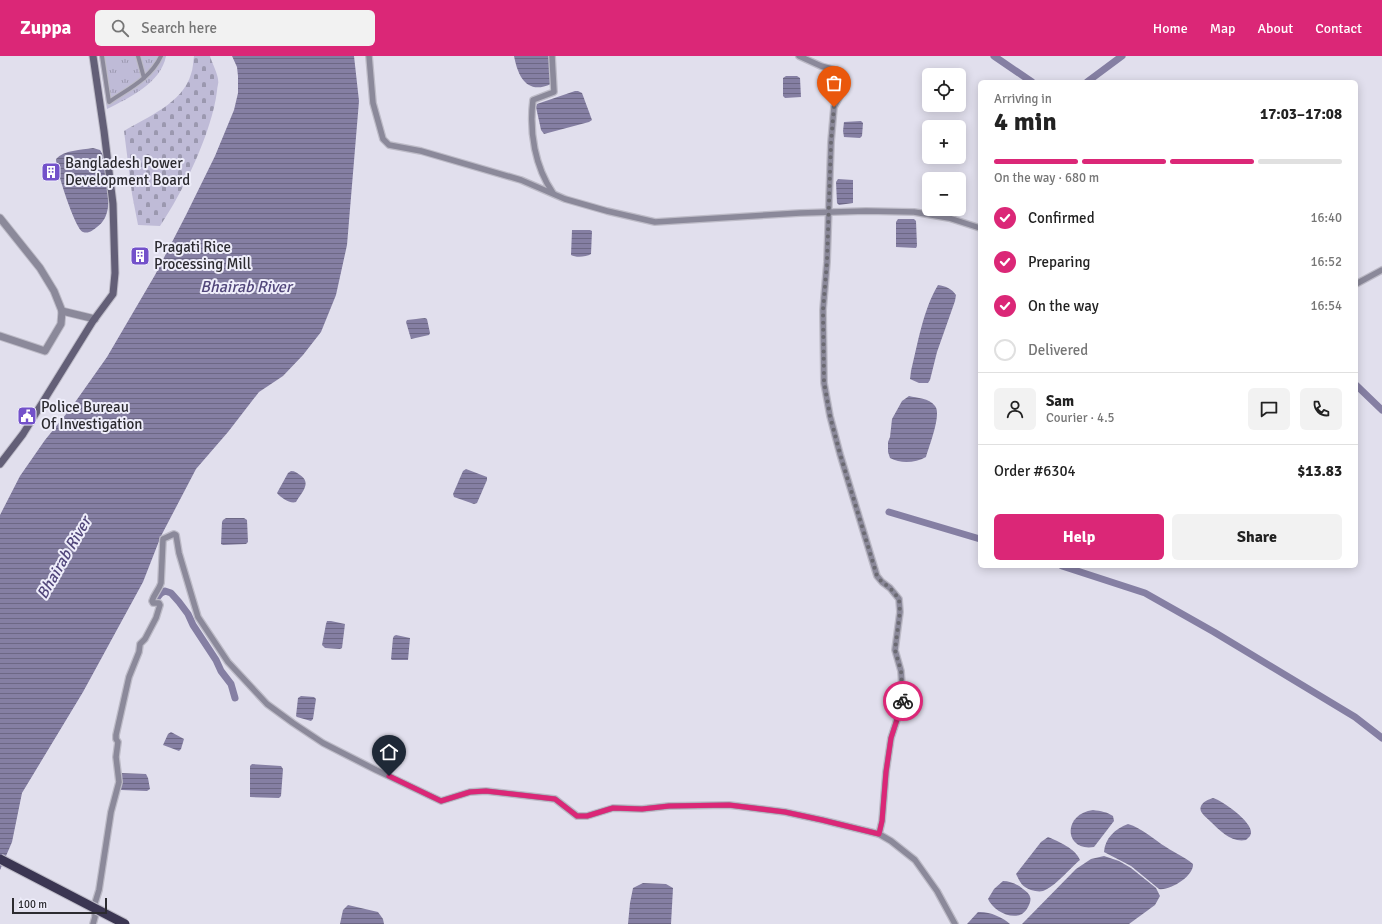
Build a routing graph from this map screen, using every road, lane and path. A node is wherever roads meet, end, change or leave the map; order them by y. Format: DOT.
graph roads {
  1 [pos="93,56"];
  2 [pos="102,56"];
  3 [pos="138,56"];
  4 [pos="161,56"];
  5 [pos="369,56"];
  6 [pos="552,56"];
  7 [pos="799,56"];
  8 [pos="144,78"];
  9 [pos="554,194"];
  10 [pos="829,213"];
  11 [pos="0,218"];
  12 [pos="978,227"];
  13 [pos="1382,270"];
  14 [pos="1358,283"];
  15 [pos="62,311"];
  16 [pos="95,319"];
  17 [pos="0,336"];
  18 [pos="0,464"];
  19 [pos="879,834"];
  20 [pos="0,859"];
  21 [pos="93,924"];
  22 [pos="125,924"];
  23 [pos="955,924"];
  1 -- 16 [label="main road"];
  2 -- 8 [label="street"];
  3 -- 8 [label="street"];
  4 -- 8 [label="street"];
  5 -- 9 [label="street"];
  6 -- 9 [label="street"];
  7 -- 10 [label="street"];
  9 -- 10 [label="street"];
  10 -- 12 [label="street"];
  10 -- 19 [label="street"];
  11 -- 15 [label="street"];
  13 -- 14 [label="street"];
  15 -- 16 [label="street"];
  15 -- 17 [label="street"];
  16 -- 18 [label="main road"];
  19 -- 21 [label="street"];
  19 -- 23 [label="street"];
  20 -- 22 [label="highway, bridge"];
}
